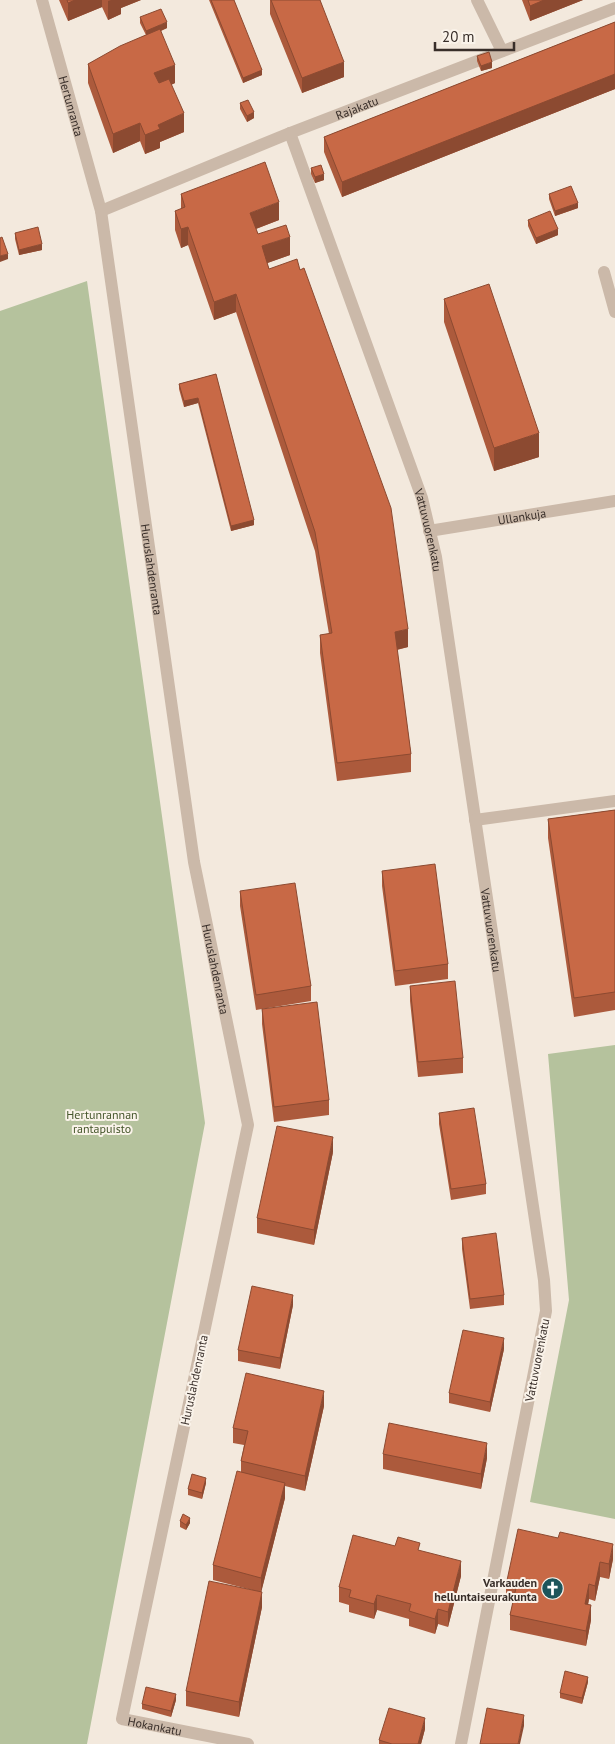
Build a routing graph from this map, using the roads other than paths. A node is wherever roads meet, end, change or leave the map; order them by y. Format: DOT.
graph roads {
  1 [pos="42,0"];
  2 [pos="477,0"];
  3 [pos="615,8"];
  4 [pos="502,51"];
  5 [pos="290,133"];
  6 [pos="101,211"];
  7 [pos="604,272"];
  8 [pos="615,312"];
  9 [pos="615,501"];
  10 [pos="429,532"];
  11 [pos="615,801"];
  12 [pos="475,820"];
  13 [pos="122,1719"];
  14 [pos="248,1744"];
  15 [pos="461,1744"];
  1 -- 6 [label="street, Hertunranta"];
  2 -- 4 [label="street"];
  3 -- 4 [label="street, Rajakatu"];
  4 -- 5 [label="street, Rajakatu"];
  5 -- 6 [label="street, Rajakatu"];
  5 -- 10 [label="street, Vattuvuorenkatu"];
  6 -- 13 [label="street, Huruslahdenranta"];
  7 -- 8 [label="street"];
  9 -- 10 [label="street, Ullankuja"];
  10 -- 12 [label="street, Vattuvuorenkatu"];
  11 -- 12 [label="street"];
  12 -- 15 [label="street, Vattuvuorenkatu"];
  13 -- 14 [label="street, Hokankatu"];
}
